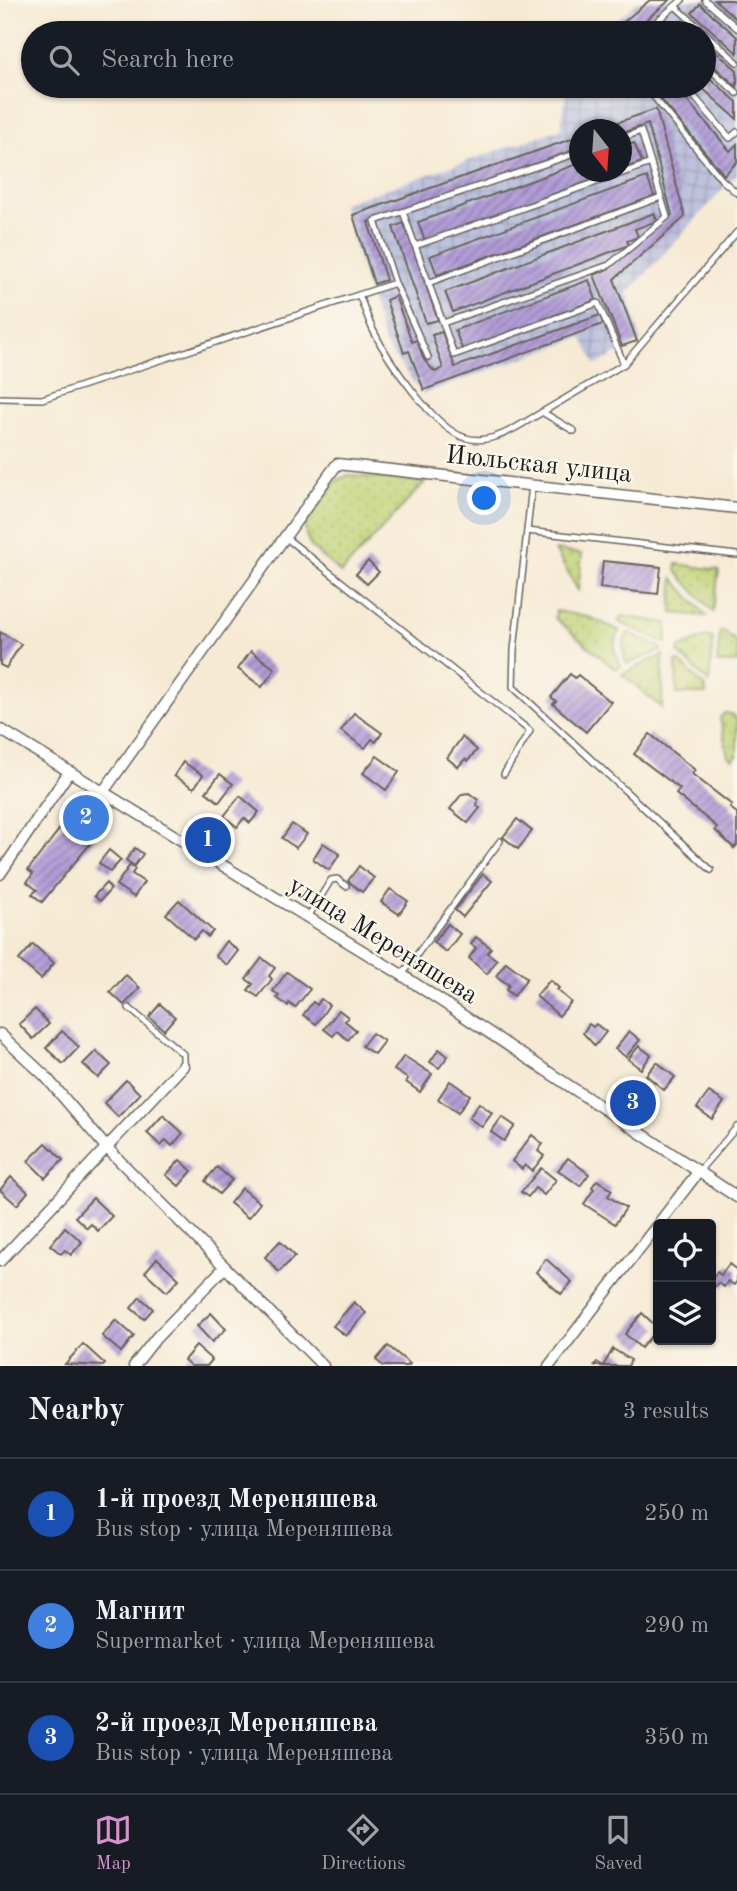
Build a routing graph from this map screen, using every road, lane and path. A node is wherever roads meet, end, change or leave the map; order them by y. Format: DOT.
graph roads {
  1 [pos="682,0"];
  2 [pos="705,0"];
  3 [pos="674,6"];
  4 [pos="658,21"];
  5 [pos="691,21"];
  6 [pos="737,28"];
  7 [pos="716,43"];
  8 [pos="737,62"];
  9 [pos="716,75"];
  10 [pos="737,93"];
  11 [pos="655,98"];
  12 [pos="695,98"];
  13 [pos="737,132"];
  14 [pos="632,134"];
  15 [pos="569,155"];
  16 [pos="651,163"];
  17 [pos="737,193"];
  18 [pos="661,197"];
  19 [pos="403,212"];
  20 [pos="737,232"];
  21 [pos="415,246"];
  22 [pos="394,283"];
  23 [pos="428,283"];
  24 [pos="359,295"];
  25 [pos="443,323"];
  26 [pos="428,357"];
  27 [pos="624,364"];
  28 [pos="0,398"];
  29 [pos="542,412"];
  30 [pos="574,431"];
  31 [pos="532,485"];
  32 [pos="737,508"];
  33 [pos="527,531"];
  34 [pos="285,537"];
  35 [pos="737,555"];
  36 [pos="0,729"];
  37 [pos="69,772"];
  38 [pos="504,774"];
  39 [pos="103,792"];
  40 [pos="500,841"];
  41 [pos="712,870"];
  42 [pos="0,874"];
  43 [pos="346,886"];
  44 [pos="308,917"];
  45 [pos="402,975"];
  46 [pos="129,1008"];
  47 [pos="0,1034"];
  48 [pos="183,1066"];
  49 [pos="737,1127"];
  50 [pos="106,1147"];
  51 [pos="699,1171"];
  52 [pos="737,1197"];
  53 [pos="0,1261"];
  54 [pos="224,1268"];
  55 [pos="134,1366"];
  56 [pos="323,1366"];
  57 [pos="548,1366"];
  1 -- 3 [label="lane"];
  2 -- 6 [label="lane"];
  3 -- 4 [label="lane"];
  3 -- 5 [label="lane"];
  7 -- 8 [label="lane"];
  9 -- 10 [label="lane"];
  11 -- 17 [label="lane"];
  12 -- 13 [label="lane"];
  14 -- 16 [label="lane"];
  15 -- 19 [label="lane"];
  16 -- 18 [label="lane"];
  16 -- 21 [label="lane"];
  18 -- 23 [label="lane"];
  18 -- 25 [label="lane"];
  19 -- 21 [label="lane"];
  19 -- 22 [label="lane"];
  20 -- 27 [label="lane"];
  21 -- 23 [label="lane"];
  22 -- 24 [label="lane"];
  22 -- 26 [label="lane"];
  23 -- 25 [label="lane"];
  24 -- 28 [label="lane"];
  24 -- 29 [label="lane"];
  25 -- 27 [label="lane"];
  27 -- 29 [label="lane"];
  29 -- 30 [label="lane"];
  31 -- 32 [label="street, Июльская улица"];
  31 -- 33 [label="lane"];
  31 -- 34 [label="street, Июльская улица"];
  33 -- 35 [label="lane"];
  33 -- 41 [label="lane"];
  34 -- 38 [label="lane"];
  34 -- 39 [label="street"];
  36 -- 37 [label="street, улица Мереняшева"];
  37 -- 39 [label="street, улица Мереняшева"];
  37 -- 42 [label="street"];
  39 -- 44 [label="street, улица Мереняшева"];
  40 -- 45 [label="lane"];
  43 -- 44 [label="lane"];
  44 -- 45 [label="street, улица Мереняшева"];
  45 -- 51 [label="street, улица Мереняшева"];
  46 -- 48 [label="lane"];
  47 -- 50 [label="street"];
  48 -- 50 [label="street"];
  49 -- 51 [label="lane"];
  50 -- 53 [label="street"];
  50 -- 54 [label="street"];
  51 -- 52 [label="street, улица Мереняшева"];
  51 -- 57 [label="street"];
  54 -- 55 [label="street"];
  54 -- 56 [label="street"];
}
